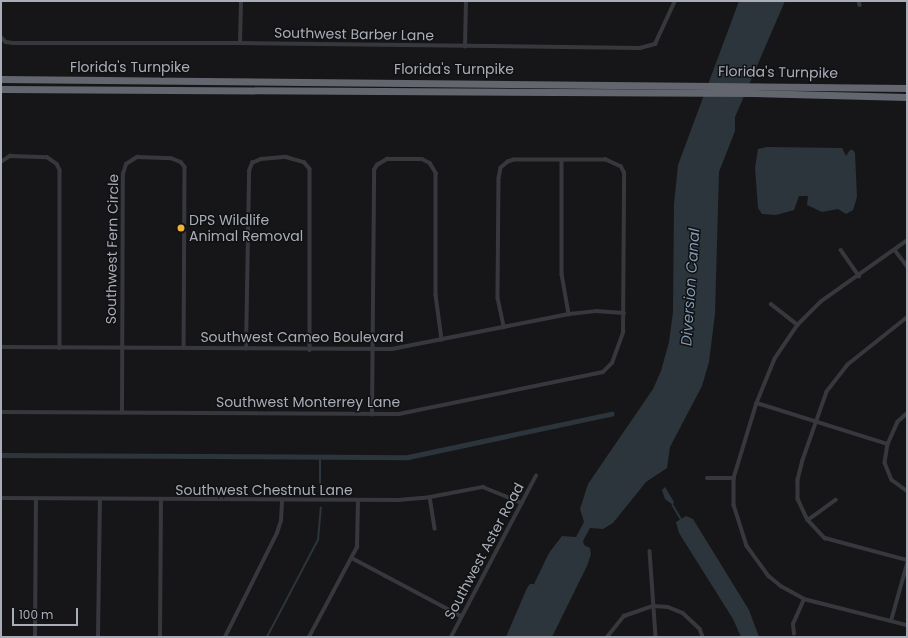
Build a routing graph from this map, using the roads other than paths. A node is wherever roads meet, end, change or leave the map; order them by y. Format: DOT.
graph roads {
  1 [pos="240,1"];
  2 [pos="466,1"];
  3 [pos="675,1"];
  4 [pos="1,37"];
  5 [pos="240,42"];
  6 [pos="465,47"];
  7 [pos="1,79"];
  8 [pos="907,88"];
  9 [pos="1,89"];
  10 [pos="907,97"];
  11 [pos="562,161"];
  12 [pos="1,162"];
  13 [pos="907,241"];
  14 [pos="841,250"];
  15 [pos="896,250"];
  16 [pos="907,266"];
  17 [pos="859,276"];
  18 [pos="772,304"];
  19 [pos="624,313"];
  20 [pos="569,314"];
  21 [pos="907,318"];
  22 [pos="798,325"];
  23 [pos="504,327"];
  24 [pos="442,340"];
  25 [pos="1,348"];
  26 [pos="60,348"];
  27 [pos="121,348"];
  28 [pos="184,348"];
  29 [pos="246,349"];
  30 [pos="310,350"];
  31 [pos="373,350"];
  32 [pos="757,403"];
  33 [pos="1,412"];
  34 [pos="122,413"];
  35 [pos="907,414"];
  36 [pos="372,415"];
  37 [pos="816,422"];
  38 [pos="888,444"];
  39 [pos="536,476"];
  40 [pos="707,478"];
  41 [pos="734,478"];
  42 [pos="907,491"];
  43 [pos="430,497"];
  44 [pos="1,498"];
  45 [pos="36,499"];
  46 [pos="100,500"];
  47 [pos="161,500"];
  48 [pos="836,500"];
  49 [pos="282,501"];
  50 [pos="358,501"];
  51 [pos="522,503"];
  52 [pos="808,520"];
  53 [pos="435,529"];
  54 [pos="650,551"];
  55 [pos="352,558"];
  56 [pos="907,560"];
  57 [pos="907,564"];
  58 [pos="804,598"];
  59 [pos="653,606"];
  60 [pos="461,616"];
  61 [pos="891,621"];
  62 [pos="907,625"];
  63 [pos="794,634"];
  64 [pos="35,637"];
  65 [pos="98,637"];
  66 [pos="160,637"];
  67 [pos="225,637"];
  68 [pos="309,637"];
  69 [pos="451,637"];
  70 [pos="607,637"];
  71 [pos="656,637"];
  72 [pos="704,637"];
  1 -- 5 [label="street"];
  2 -- 6 [label="street"];
  3 -- 6 [label="street, Southwest Barber Lane"];
  4 -- 5 [label="street, Southwest Barber Lane"];
  5 -- 6 [label="street, Southwest Barber Lane"];
  7 -- 8 [label="highway, Florida's Turnpike"];
  9 -- 10 [label="highway, Florida's Turnpike"];
  11 -- 19 [label="street"];
  11 -- 20 [label="street"];
  11 -- 23 [label="street"];
  12 -- 26 [label="street"];
  13 -- 15 [label="street"];
  14 -- 17 [label="street"];
  15 -- 16 [label="street"];
  15 -- 17 [label="street"];
  17 -- 22 [label="street"];
  18 -- 22 [label="street"];
  19 -- 20 [label="street, Southwest Cameo Boulevard"];
  19 -- 36 [label="street, Southwest Monterrey Lane"];
  20 -- 23 [label="street, Southwest Cameo Boulevard"];
  21 -- 37 [label="street"];
  22 -- 32 [label="street"];
  23 -- 24 [label="street, Southwest Cameo Boulevard"];
  24 -- 31 [label="street, Southwest Cameo Boulevard"];
  24 -- 31 [label="street"];
  25 -- 26 [label="street, Southwest Cameo Boulevard"];
  26 -- 27 [label="street, Southwest Cameo Boulevard"];
  27 -- 28 [label="street, Southwest Cameo Boulevard"];
  27 -- 28 [label="street, Southwest Fern Circle"];
  27 -- 34 [label="street, Southwest Fern Circle"];
  28 -- 29 [label="street, Southwest Cameo Boulevard"];
  29 -- 30 [label="street, Southwest Cameo Boulevard"];
  29 -- 30 [label="street"];
  30 -- 31 [label="street, Southwest Cameo Boulevard"];
  31 -- 36 [label="street"];
  32 -- 37 [label="street"];
  32 -- 41 [label="street"];
  33 -- 34 [label="street, Southwest Monterrey Lane"];
  34 -- 36 [label="street, Southwest Monterrey Lane"];
  35 -- 38 [label="street"];
  37 -- 38 [label="street"];
  37 -- 52 [label="street"];
  38 -- 42 [label="street"];
  39 -- 51 [label="street, Southwest Aster Road"];
  40 -- 41 [label="street"];
  41 -- 58 [label="street"];
  43 -- 50 [label="street, Southwest Chestnut Lane"];
  43 -- 51 [label="street, Southwest Chestnut Lane"];
  43 -- 53 [label="street"];
  44 -- 45 [label="street, Southwest Chestnut Lane"];
  45 -- 46 [label="street, Southwest Chestnut Lane"];
  45 -- 64 [label="street"];
  46 -- 47 [label="street, Southwest Chestnut Lane"];
  46 -- 65 [label="street"];
  47 -- 49 [label="street, Southwest Chestnut Lane"];
  47 -- 66 [label="street"];
  48 -- 52 [label="street"];
  49 -- 50 [label="street, Southwest Chestnut Lane"];
  49 -- 67 [label="street"];
  50 -- 55 [label="street"];
  51 -- 60 [label="street, Southwest Aster Road"];
  52 -- 56 [label="street"];
  54 -- 59 [label="street"];
  55 -- 60 [label="street"];
  55 -- 68 [label="street"];
  57 -- 61 [label="street"];
  58 -- 61 [label="street"];
  58 -- 63 [label="street"];
  59 -- 70 [label="street"];
  59 -- 71 [label="street"];
  59 -- 72 [label="street"];
  60 -- 69 [label="street, Southwest Aster Road"];
  61 -- 62 [label="street"];
}
